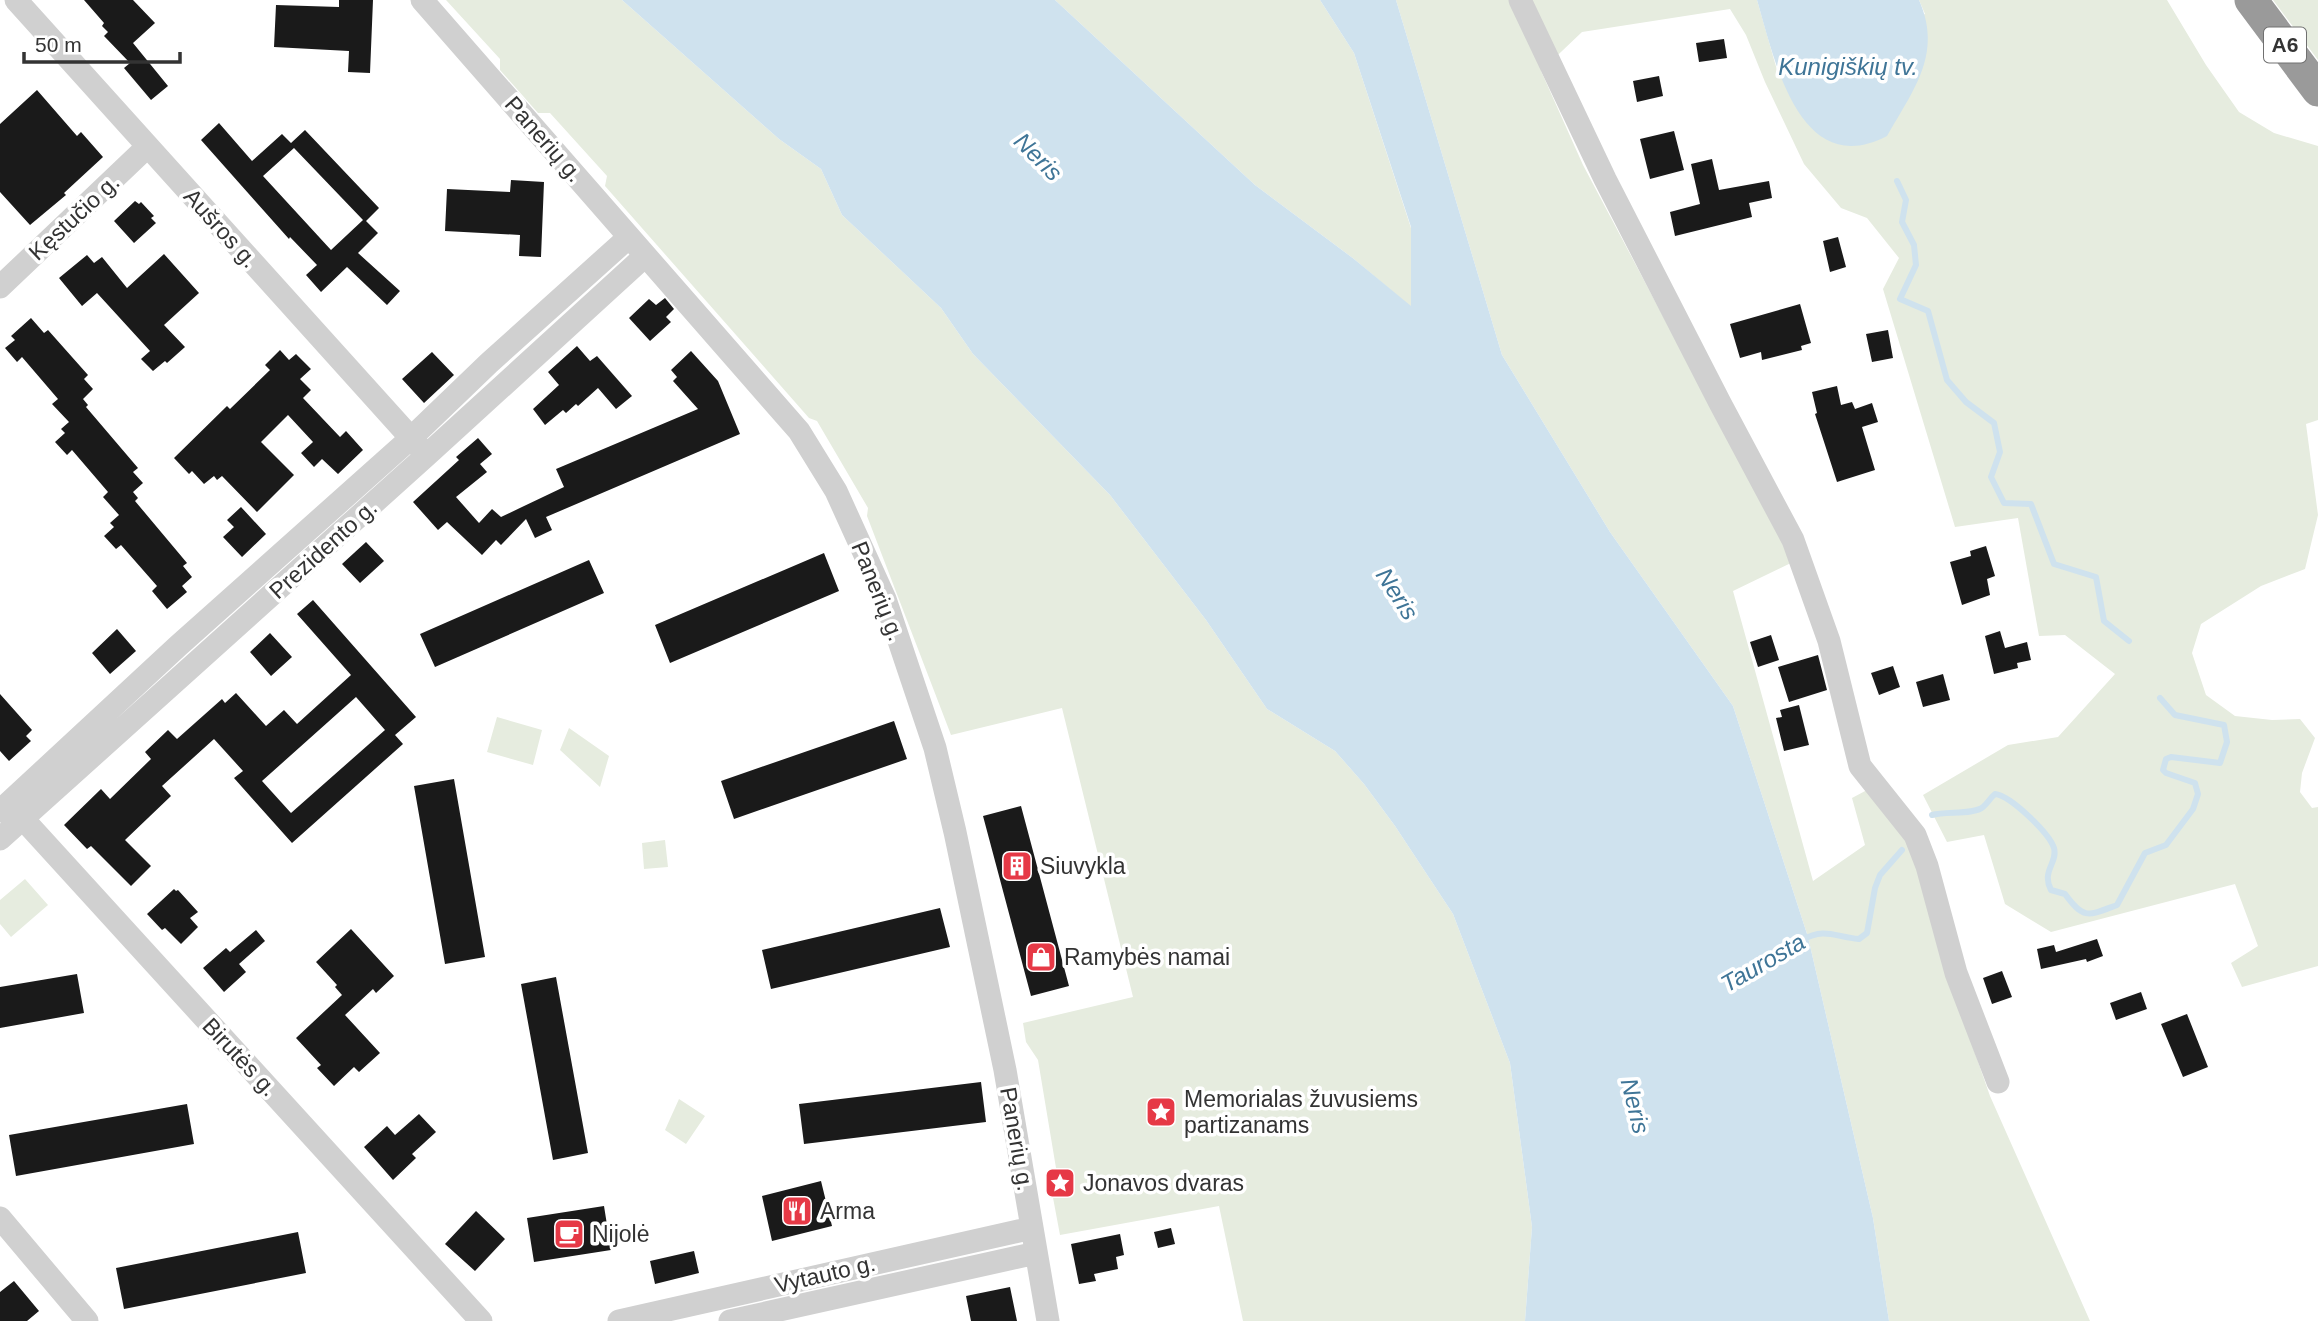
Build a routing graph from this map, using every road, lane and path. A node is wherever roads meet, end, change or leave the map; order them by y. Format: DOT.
graph roads {
  1 [pos="16,0"];
  2 [pos="422,0"];
  3 [pos="1520,0"];
  4 [pos="2251,0"];
  5 [pos="2318,90"];
  6 [pos="148,147"];
  7 [pos="629,237"];
  8 [pos="645,256"];
  9 [pos="0,287"];
  10 [pos="411,438"];
  11 [pos="427,455"];
  12 [pos="8,807"];
  13 [pos="0,839"];
  14 [pos="1998,1082"];
  15 [pos="0,1217"];
  16 [pos="1032,1228"];
  17 [pos="1036,1253"];
  18 [pos="787,1315"];
  19 [pos="87,1321"];
  20 [pos="481,1321"];
  21 [pos="619,1321"];
  22 [pos="730,1321"];
  23 [pos="1048,1321"];
  1 -- 6 [label="street, Aušros g."];
  2 -- 7 [label="street, Panerių g."];
  3 -- 14 [label="street"];
  4 -- 5 [label="highway, A6"];
  6 -- 9 [label="street, Kęstučio g."];
  6 -- 10 [label="street, Aušros g."];
  7 -- 8 [label="street, Panerių g."];
  7 -- 10 [label="street, Prezidento g."];
  8 -- 11 [label="street, Prezidento g."];
  8 -- 16 [label="street, Panerių g."];
  10 -- 11 [label="street, Aušros g."];
  10 -- 12 [label="street, Prezidento g."];
  11 -- 12 [label="street, Prezidento g."];
  12 -- 13 [label="street, Prezidento g."];
  12 -- 20 [label="street, Birutės g."];
  15 -- 19 [label="street"];
  16 -- 17 [label="street, Panerių g."];
  16 -- 21 [label="street, Vytauto g."];
  17 -- 18 [label="street, Vytauto g."];
  17 -- 23 [label="street, Panerių g."];
  18 -- 22 [label="street, Vytauto g."];
}
